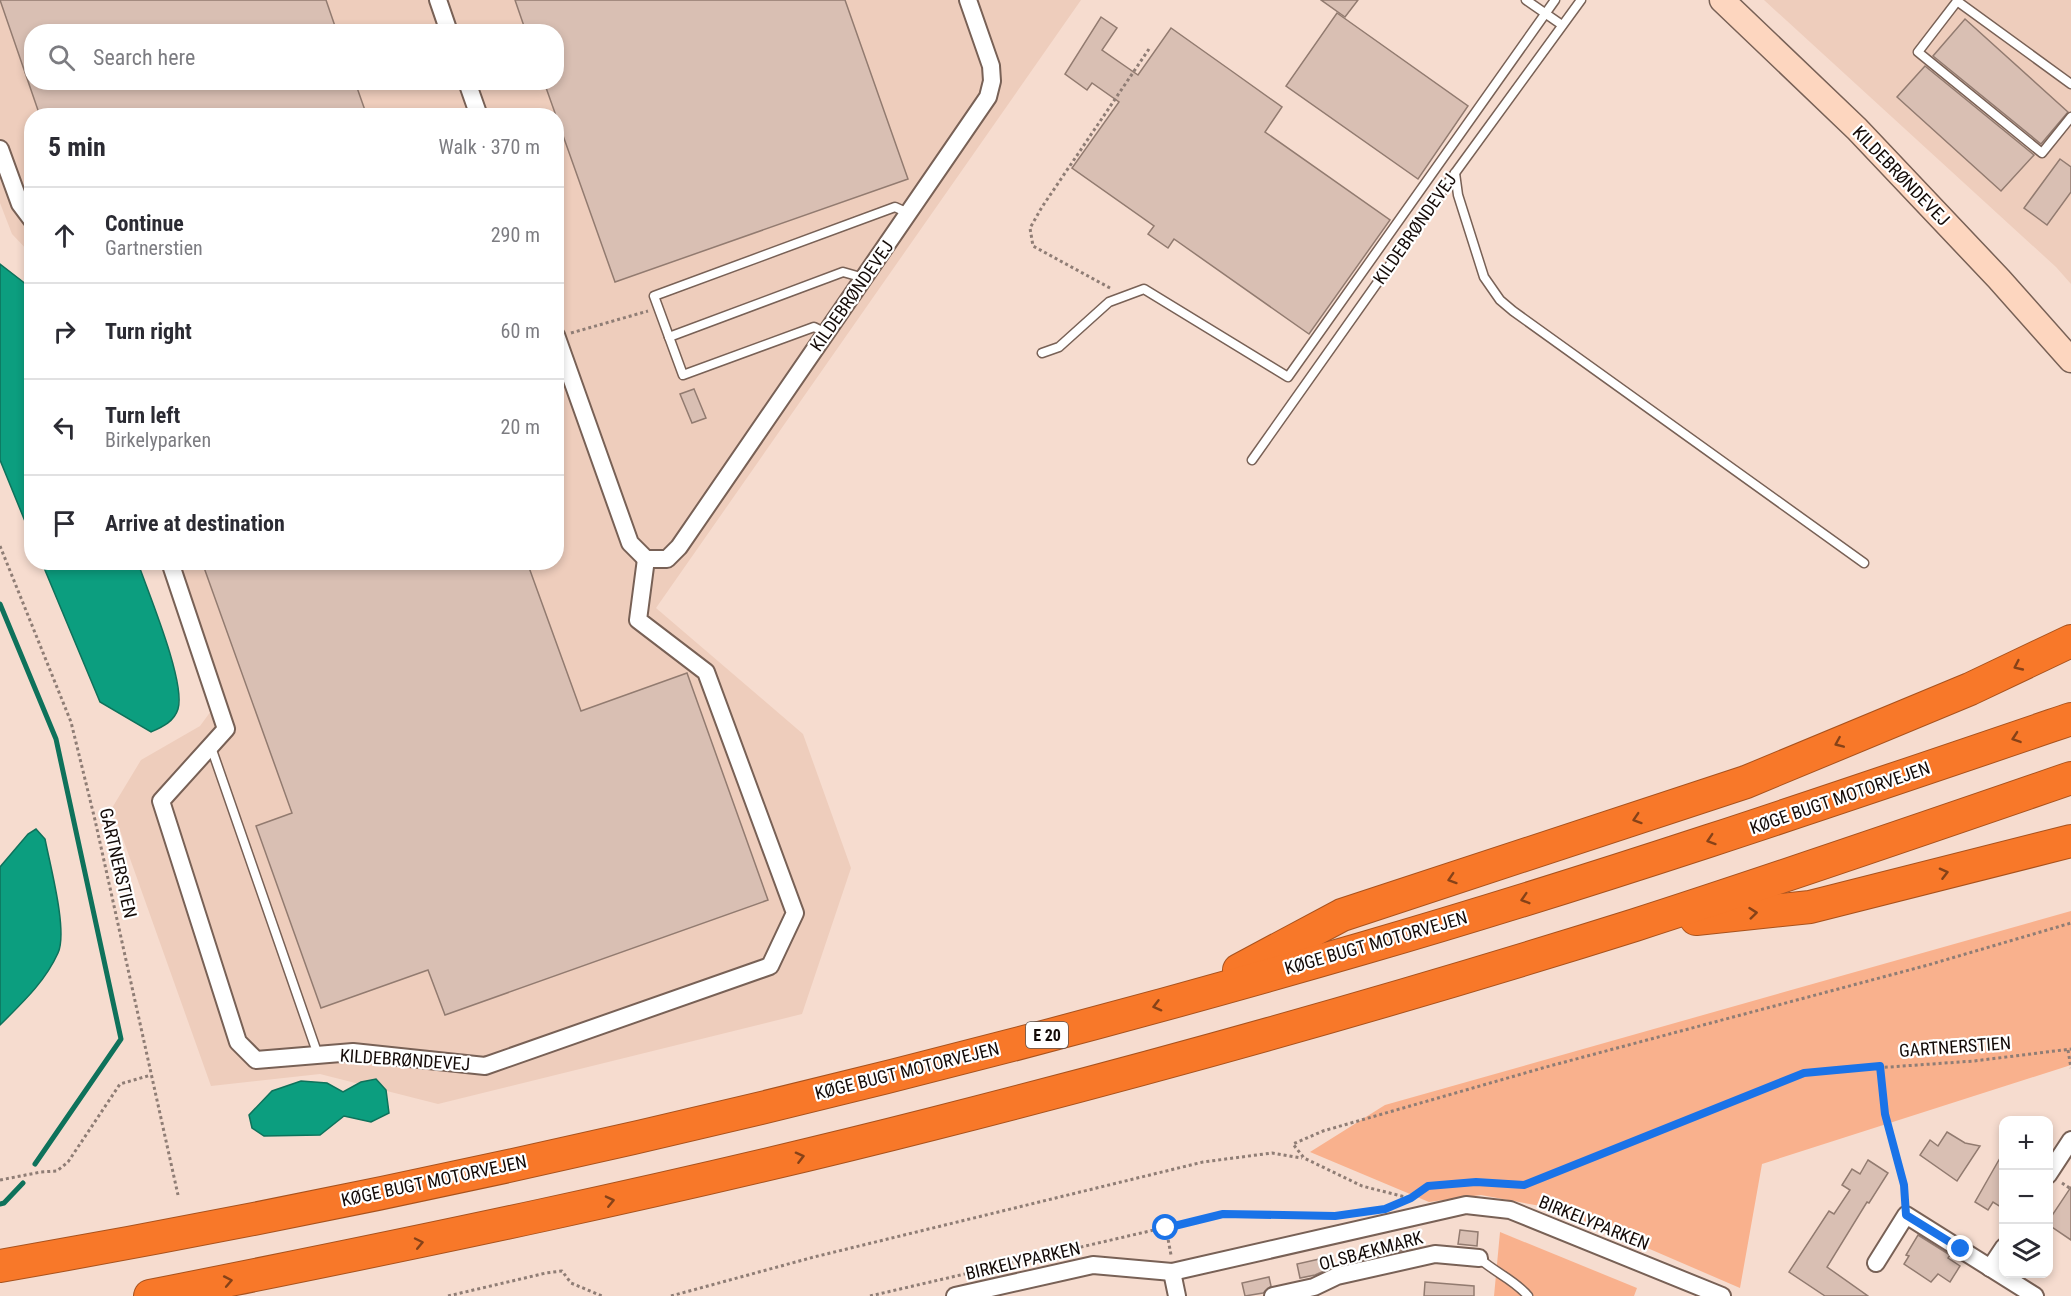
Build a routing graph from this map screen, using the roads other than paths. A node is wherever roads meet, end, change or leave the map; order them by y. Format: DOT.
graph roads {
  1 [pos="438,0"];
  2 [pos="968,0"];
  3 [pos="1526,0"];
  4 [pos="1555,0"];
  5 [pos="1581,0"];
  6 [pos="1722,0"];
  7 [pos="1958,1"];
  8 [pos="1545,14"];
  9 [pos="446,24"];
  10 [pos="1562,24"];
  11 [pos="2071,84"];
  12 [pos="470,90"];
  13 [pos="476,108"];
  14 [pos="2071,117"];
  15 [pos="0,149"];
  16 [pos="1455,172"];
  17 [pos="24,209"];
  18 [pos="908,213"];
  19 [pos="864,278"];
  20 [pos="826,333"];
  21 [pos="669,336"];
  22 [pos="1042,353"];
  23 [pos="564,356"];
  24 [pos="2071,360"];
  25 [pos="1252,460"];
  26 [pos="646,559"];
  27 [pos="1864,563"];
  28 [pos="173,570"];
  29 [pos="2071,641"];
  30 [pos="2071,719"];
  31 [pos="211,746"];
  32 [pos="2071,778"];
  33 [pos="2071,841"];
  34 [pos="1633,926"];
  35 [pos="1187,998"];
  36 [pos="318,1055"];
  37 [pos="2071,1140"];
  38 [pos="2052,1170"];
  39 [pos="1999,1254"];
  40 [pos="1479,1258"];
  41 [pos="1876,1263"];
  42 [pos="0,1266"];
  43 [pos="1990,1268"];
  44 [pos="1173,1271"];
  45 [pos="150,1296"];
  46 [pos="955,1296"];
  47 [pos="1177,1296"];
  48 [pos="1274,1296"];
  49 [pos="1528,1296"];
  50 [pos="1722,1296"];
  51 [pos="2035,1296"];
  1 -- 9 [label="street"];
  2 -- 18 [label="street, KILDEBRØNDEVEJ"];
  3 -- 8 [label="lane"];
  4 -- 8 [label="lane"];
  5 -- 10 [label="lane, KILDEBRØNDEVEJ"];
  6 -- 24 [label="street, KILDEBRØNDEVEJ"];
  7 -- 11 [label="lane"];
  7 -- 14 [label="lane"];
  8 -- 10 [label="lane"];
  8 -- 22 [label="lane"];
  10 -- 16 [label="lane, KILDEBRØNDEVEJ"];
  12 -- 13 [label="street"];
  15 -- 17 [label="street"];
  16 -- 25 [label="lane, KILDEBRØNDEVEJ"];
  16 -- 27 [label="lane"];
  18 -- 19 [label="street, KILDEBRØNDEVEJ"];
  18 -- 21 [label="lane"];
  19 -- 20 [label="street, KILDEBRØNDEVEJ"];
  19 -- 21 [label="lane"];
  20 -- 21 [label="lane"];
  20 -- 26 [label="street, KILDEBRØNDEVEJ"];
  23 -- 26 [label="street"];
  26 -- 36 [label="street, KILDEBRØNDEVEJ"];
  28 -- 31 [label="street, KILDEBRØNDEVEJ"];
  29 -- 35 [label="highway, one-way"];
  30 -- 35 [label="highway, KØGE BUGT MOTORVEJEN / E 20, one-way"];
  31 -- 36 [label="lane"];
  31 -- 36 [label="street, KILDEBRØNDEVEJ"];
  32 -- 34 [label="highway"];
  34 -- 33 [label="highway, one-way"];
  45 -- 34 [label="highway, one-way"];
  35 -- 42 [label="highway, KØGE BUGT MOTORVEJEN / E 20, one-way"];
  37 -- 38 [label="street"];
  39 -- 43 [label="street"];
  40 -- 48 [label="street, OLSBÆKMARK"];
  40 -- 49 [label="lane"];
  41 -- 43 [label="street"];
  43 -- 51 [label="street"];
  44 -- 46 [label="street, BIRKELYPARKEN"];
  44 -- 47 [label="street"];
  44 -- 50 [label="street, BIRKELYPARKEN"];
}
